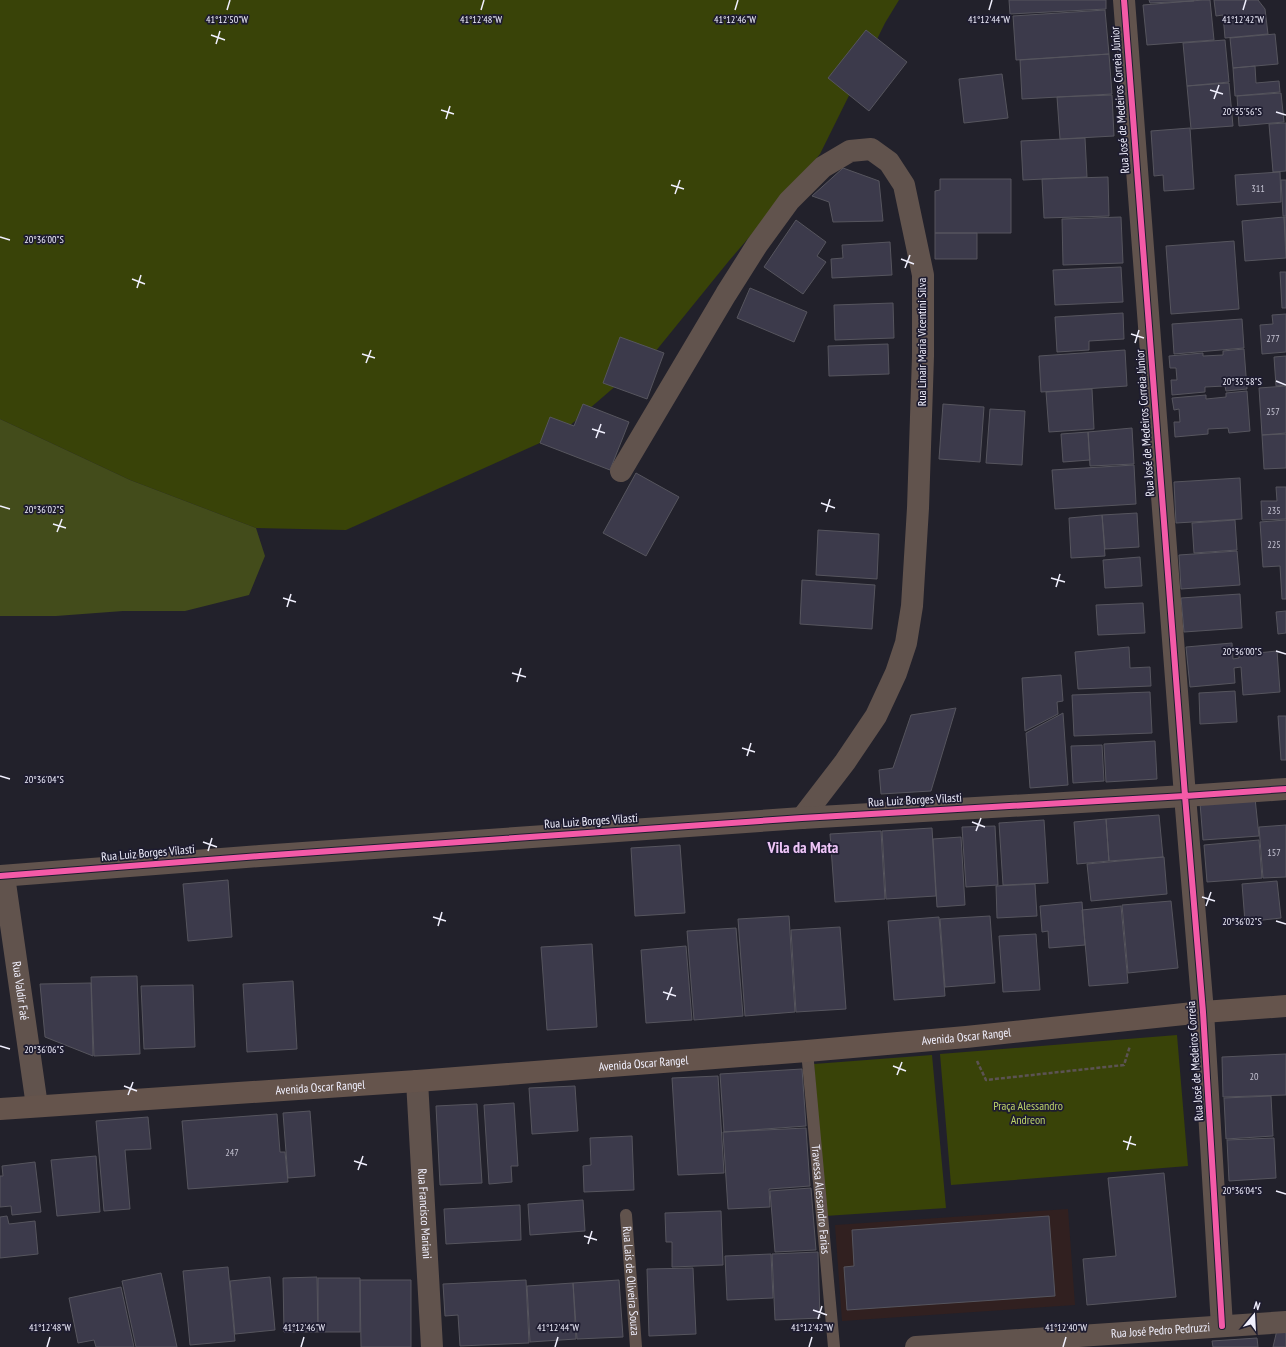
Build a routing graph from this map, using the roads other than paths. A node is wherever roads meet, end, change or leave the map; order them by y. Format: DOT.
graph roads {
  1 [pos="1124,0"];
  2 [pos="620,471"];
  3 [pos="1286,789"];
  4 [pos="1185,796"];
  5 [pos="802,818"];
  6 [pos="2,876"];
  7 [pos="1286,1006"];
  8 [pos="1203,1012"];
  9 [pos="807,1051"];
  10 [pos="417,1081"];
  11 [pos="37,1106"];
  12 [pos="0,1108"];
  13 [pos="626,1215"];
  14 [pos="1286,1322"];
  15 [pos="1222,1326"];
  16 [pos="432,1347"];
  17 [pos="636,1347"];
  18 [pos="834,1347"];
  19 [pos="916,1347"];
  1 -- 4 [label="street, Rua José de Medeiros Correia Júnior"];
  2 -- 5 [label="street, Rua Linair Maria Vicentini Silva"];
  3 -- 4 [label="street, Rua Luiz Borges Vilasti"];
  4 -- 5 [label="street, Rua Luiz Borges Vilasti"];
  4 -- 8 [label="street, Rua José de Medeiros Correia"];
  5 -- 6 [label="street, Rua Luiz Borges Vilasti"];
  6 -- 11 [label="street, Rua Valdir Faé"];
  7 -- 8 [label="main road, Avenida Oscar Rangel"];
  8 -- 9 [label="main road, Avenida Oscar Rangel"];
  8 -- 15 [label="street, Rua José de Medeiros Correia"];
  9 -- 10 [label="main road, Avenida Oscar Rangel"];
  9 -- 18 [label="lane, Travessa Alessandro Farias"];
  10 -- 11 [label="main road, Avenida Oscar Rangel"];
  10 -- 16 [label="street, Rua Francisco Mariani"];
  11 -- 12 [label="main road, Avenida Oscar Rangel"];
  13 -- 17 [label="lane, Rua Laís de Oliveira Souza"];
  14 -- 15 [label="street, Rua José Pedro Pedruzzi"];
  15 -- 19 [label="street, Rua José Pedro Pedruzzi"];
}
